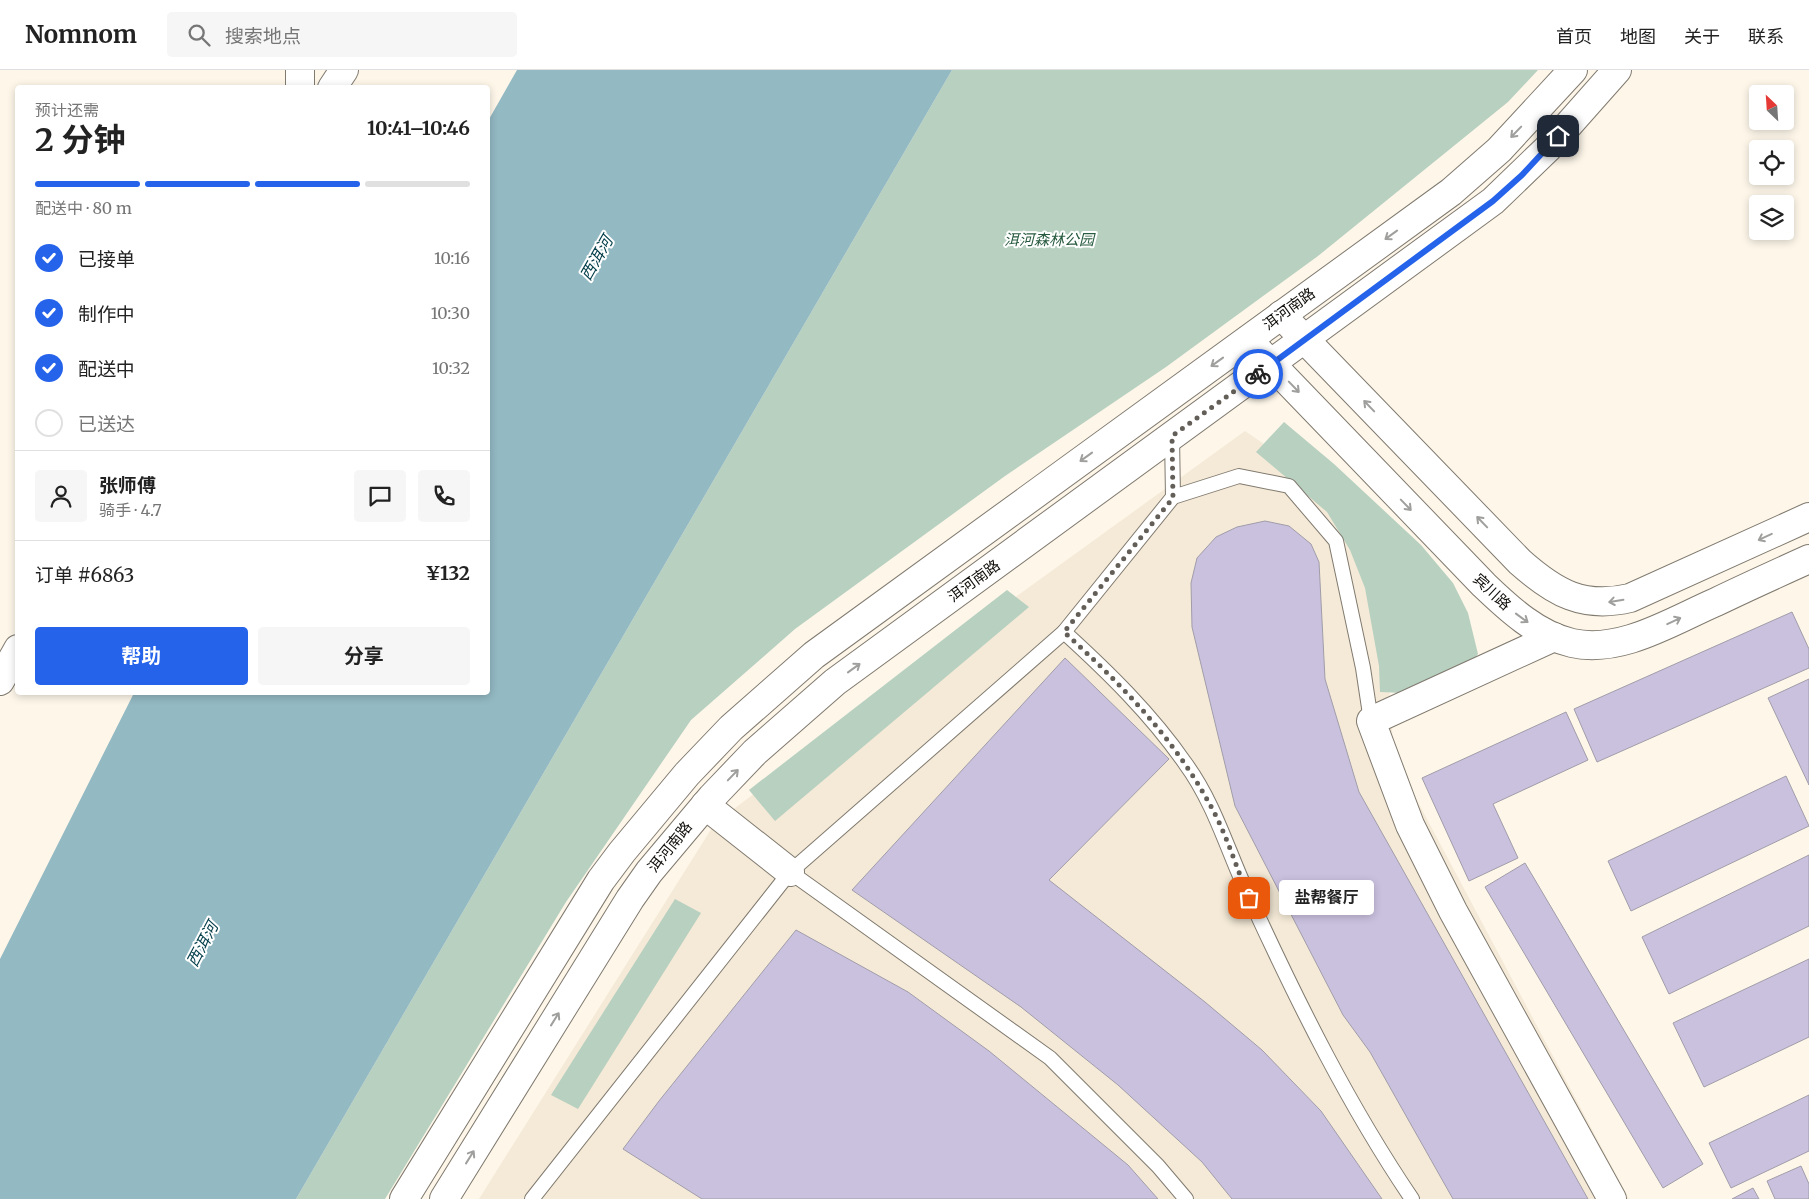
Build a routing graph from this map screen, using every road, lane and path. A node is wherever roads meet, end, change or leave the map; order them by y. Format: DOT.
graph roads {
  1 [pos="300,70"];
  2 [pos="344,70"];
  3 [pos="1573,70"];
  4 [pos="1617,70"];
  5 [pos="300,85"];
  6 [pos="334,85"];
  7 [pos="1281,316"];
  8 [pos="1248,340"];
  9 [pos="1305,340"];
  10 [pos="1272,364"];
  11 [pos="1172,436"];
  12 [pos="1173,498"];
  13 [pos="1809,517"];
  14 [pos="1807,564"];
  15 [pos="1064,632"];
  16 [pos="1554,637"];
  17 [pos="15,654"];
  18 [pos="0,681"];
  19 [pos="1371,721"];
  20 [pos="705,805"];
  21 [pos="790,872"];
  22 [pos="404,1199"];
  23 [pos="444,1199"];
  24 [pos="532,1199"];
  25 [pos="1186,1199"];
  26 [pos="1412,1199"];
  27 [pos="1612,1199"];
  1 -- 5 [label="main road"];
  2 -- 6 [label="main road"];
  3 -- 7 [label="main road, 洱河南路, one-way"];
  4 -- 9 [label="main road, 洱河南路"];
  7 -- 8 [label="main road, 洱河南路"];
  7 -- 9 [label="main road"];
  8 -- 10 [label="main road, 宾川路"];
  8 -- 22 [label="main road, 洱河南路, one-way"];
  9 -- 10 [label="main road, 洱河南路"];
  13 -- 9 [label="main road, one-way"];
  10 -- 11 [label="main road, 洱河南路"];
  10 -- 16 [label="main road, 宾川路, one-way"];
  11 -- 12 [label="lane"];
  20 -- 11 [label="main road, 洱河南路, one-way"];
  12 -- 15 [label="lane"];
  12 -- 19 [label="lane"];
  16 -- 14 [label="main road, 宾川路, one-way"];
  15 -- 21 [label="lane"];
  15 -- 26 [label="lane"];
  16 -- 19 [label="main road"];
  17 -- 18 [label="main road"];
  19 -- 27 [label="main road"];
  20 -- 21 [label="main road"];
  23 -- 20 [label="main road, 洱河南路, one-way"];
  21 -- 24 [label="lane"];
  21 -- 25 [label="lane"];
}
